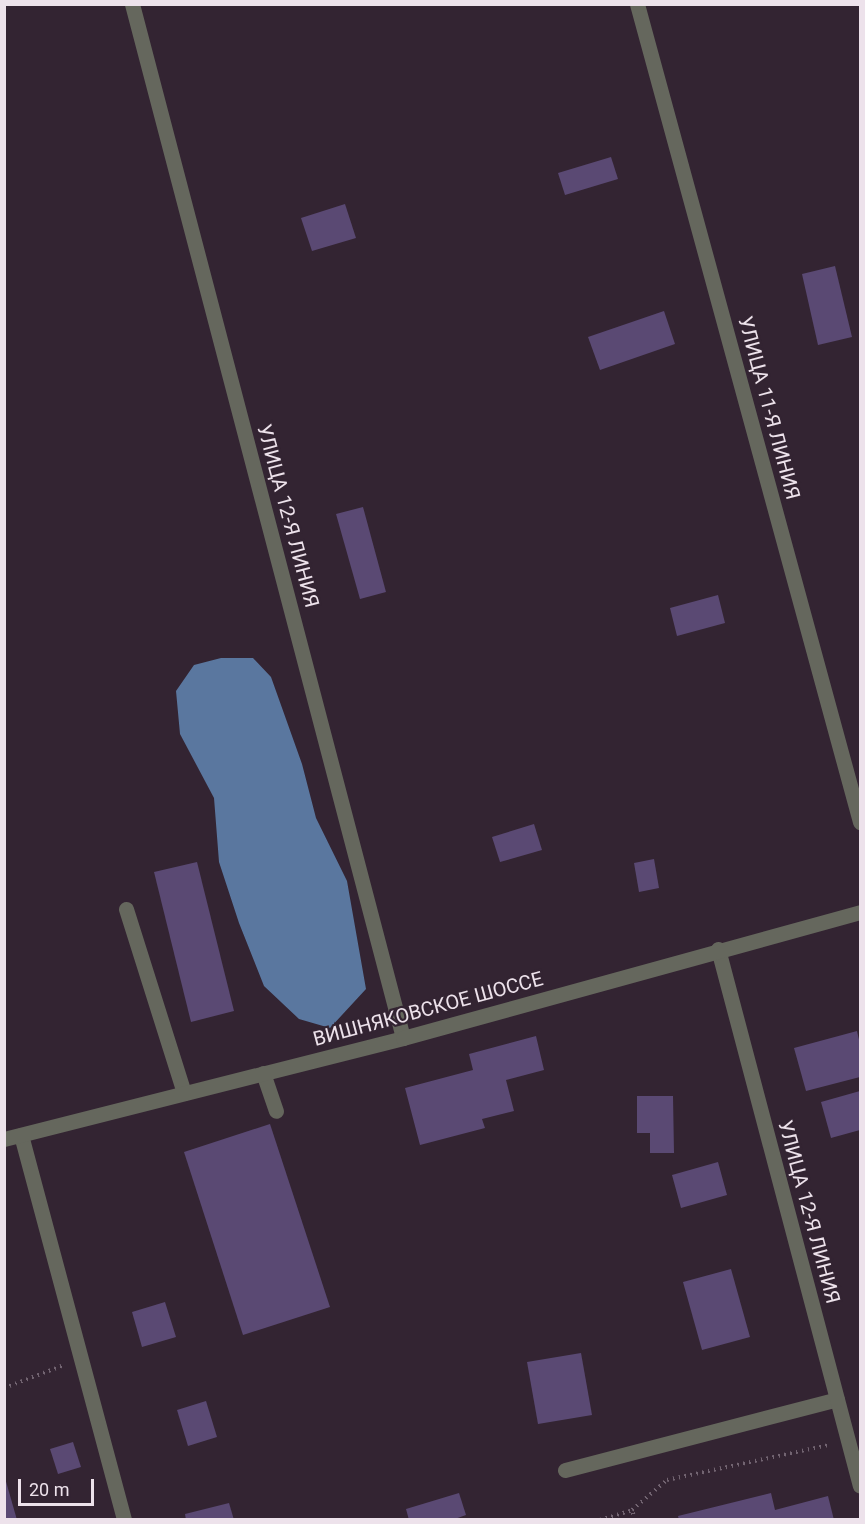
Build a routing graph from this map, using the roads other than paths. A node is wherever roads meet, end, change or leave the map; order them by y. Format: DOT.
graph roads {
  1 [pos="132,4"];
  2 [pos="637,4"];
  3 [pos="861,822"];
  4 [pos="126,909"];
  5 [pos="861,912"];
  6 [pos="718,949"];
  7 [pos="403,1038"];
  8 [pos="263,1073"];
  9 [pos="184,1093"];
  10 [pos="276,1111"];
  11 [pos="21,1135"];
  12 [pos="4,1139"];
  13 [pos="837,1399"];
  14 [pos="565,1470"];
  15 [pos="861,1486"];
  16 [pos="124,1520"];
  1 -- 7 [label="street, УЛИЦА 12-Я ЛИНИЯ"];
  2 -- 3 [label="street, УЛИЦА 11-Я ЛИНИЯ"];
  4 -- 9 [label="street"];
  5 -- 6 [label="street, ВИШНЯКОВСКОЕ ШОССЕ"];
  6 -- 7 [label="street, ВИШНЯКОВСКОЕ ШОССЕ"];
  6 -- 13 [label="street, УЛИЦА 12-Я ЛИНИЯ"];
  7 -- 8 [label="street, ВИШНЯКОВСКОЕ ШОССЕ"];
  8 -- 9 [label="street, ВИШНЯКОВСКОЕ ШОССЕ"];
  8 -- 10 [label="street"];
  9 -- 11 [label="street, ВИШНЯКОВСКОЕ ШОССЕ"];
  11 -- 12 [label="street, ВИШНЯКОВСКОЕ ШОССЕ"];
  11 -- 16 [label="street"];
  13 -- 14 [label="street"];
  13 -- 15 [label="street, УЛИЦА 12-Я ЛИНИЯ"];
}
